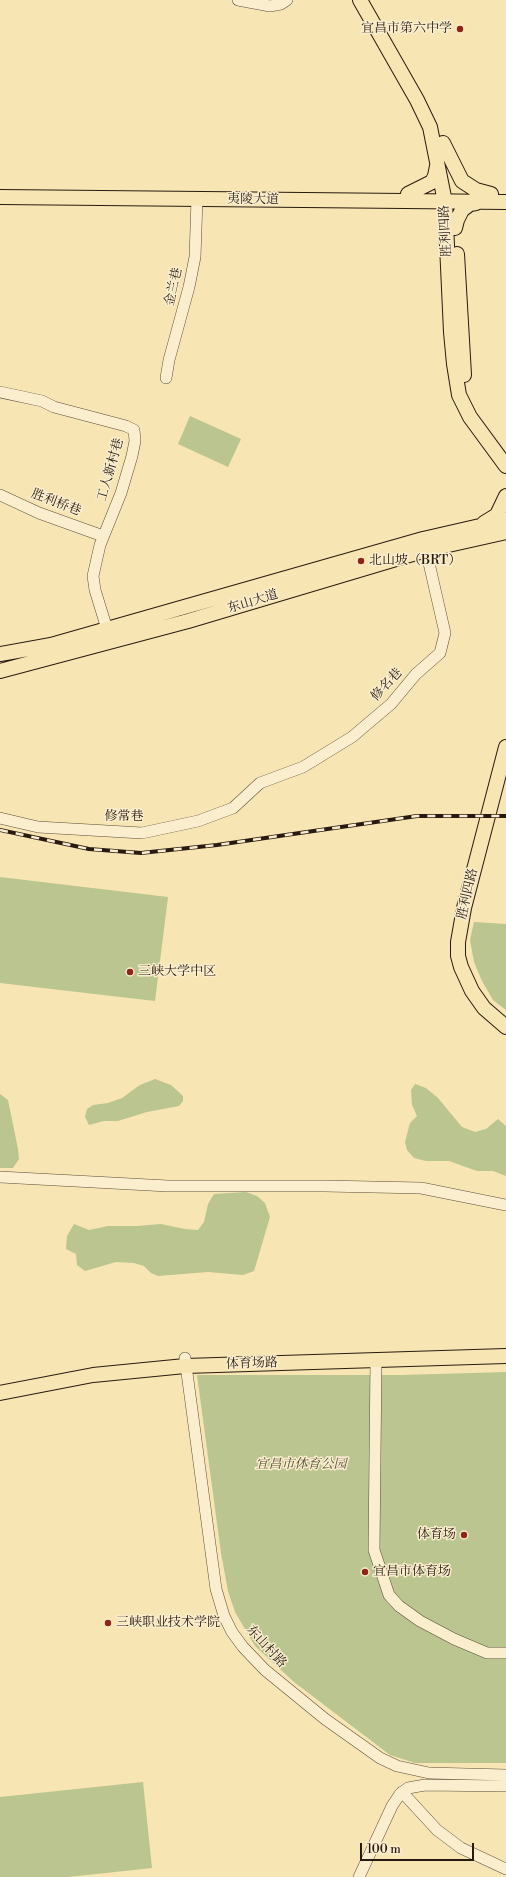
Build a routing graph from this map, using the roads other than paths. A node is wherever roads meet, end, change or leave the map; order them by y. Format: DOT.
graph roads {
  1 [pos="238,0"];
  2 [pos="287,0"];
  3 [pos="360,0"];
  4 [pos="369,0"];
  5 [pos="443,143"];
  6 [pos="438,164"];
  7 [pos="0,192"];
  8 [pos="490,194"];
  9 [pos="506,194"];
  10 [pos="0,197"];
  11 [pos="410,198"];
  12 [pos="449,198"];
  13 [pos="197,199"];
  14 [pos="478,202"];
  15 [pos="506,202"];
  16 [pos="451,229"];
  17 [pos="166,378"];
  18 [pos="0,392"];
  19 [pos="506,453"];
  20 [pos="506,466"];
  21 [pos="0,495"];
  22 [pos="506,496"];
  23 [pos="506,520"];
  24 [pos="479,525"];
  25 [pos="506,532"];
  26 [pos="103,536"];
  27 [pos="426,550"];
  28 [pos="107,629"];
  29 [pos="52,651"];
  30 [pos="0,654"];
  31 [pos="0,659"];
  32 [pos="0,668"];
  33 [pos="0,671"];
  34 [pos="506,747"];
  35 [pos="506,772"];
  36 [pos="260,783"];
  37 [pos="0,818"];
  38 [pos="506,1018"];
  39 [pos="506,1027"];
  40 [pos="0,1177"];
  41 [pos="506,1205"];
  42 [pos="506,1350"];
  43 [pos="506,1356"];
  44 [pos="376,1360"];
  45 [pos="185,1362"];
  46 [pos="0,1386"];
  47 [pos="0,1393"];
  48 [pos="506,1653"];
  49 [pos="506,1775"];
  50 [pos="506,1786"];
  51 [pos="402,1792"];
  52 [pos="506,1869"];
  53 [pos="359,1877"];
  1 -- 2 [label="street"];
  3 -- 6 [label="main road, 胜利四路"];
  4 -- 5 [label="main road, 胜利四路"];
  5 -- 8 [label="main road"];
  5 -- 12 [label="main road, 胜利四路"];
  6 -- 11 [label="main road"];
  6 -- 12 [label="main road, 胜利四路"];
  7 -- 11 [label="main road, 夷陵大道"];
  8 -- 9 [label="main road, 夷陵大道"];
  8 -- 12 [label="main road, 夷陵大道"];
  10 -- 13 [label="main road, 夷陵大道"];
  11 -- 12 [label="main road, 夷陵大道"];
  11 -- 13 [label="main road, 夷陵大道"];
  11 -- 16 [label="main road"];
  12 -- 14 [label="main road, 夷陵大道"];
  12 -- 16 [label="main road, 胜利四路"];
  13 -- 17 [label="street, 金兰巷"];
  14 -- 15 [label="main road, 夷陵大道"];
  14 -- 16 [label="main road"];
  16 -- 19 [label="main road, 胜利四路"];
  16 -- 20 [label="main road, 胜利四路"];
  18 -- 26 [label="street, 工人新村巷"];
  21 -- 26 [label="street, 胜利桥巷"];
  22 -- 24 [label="main road"];
  23 -- 24 [label="main road, 东山大道"];
  24 -- 28 [label="main road, 东山大道"];
  25 -- 27 [label="main road, 东山大道"];
  26 -- 28 [label="street, 工人新村巷"];
  27 -- 29 [label="main road, 东山大道"];
  27 -- 36 [label="street, 修名巷"];
  28 -- 29 [label="main road, 东山大道"];
  29 -- 30 [label="main road, 东山大道"];
  29 -- 31 [label="main road"];
  29 -- 32 [label="main road"];
  29 -- 33 [label="main road, 东山大道"];
  34 -- 39 [label="main road, 胜利四路"];
  35 -- 38 [label="main road, 胜利四路"];
  36 -- 37 [label="street, 修常巷"];
  40 -- 41 [label="street"];
  42 -- 45 [label="main road, 体育场路"];
  43 -- 44 [label="main road, 体育场路"];
  44 -- 45 [label="main road, 体育场路"];
  44 -- 48 [label="street"];
  45 -- 46 [label="main road, 体育场路"];
  45 -- 47 [label="main road, 体育场路"];
  45 -- 49 [label="street, 东山村路"];
  50 -- 51 [label="street"];
  51 -- 52 [label="street"];
  51 -- 53 [label="street"];
}
